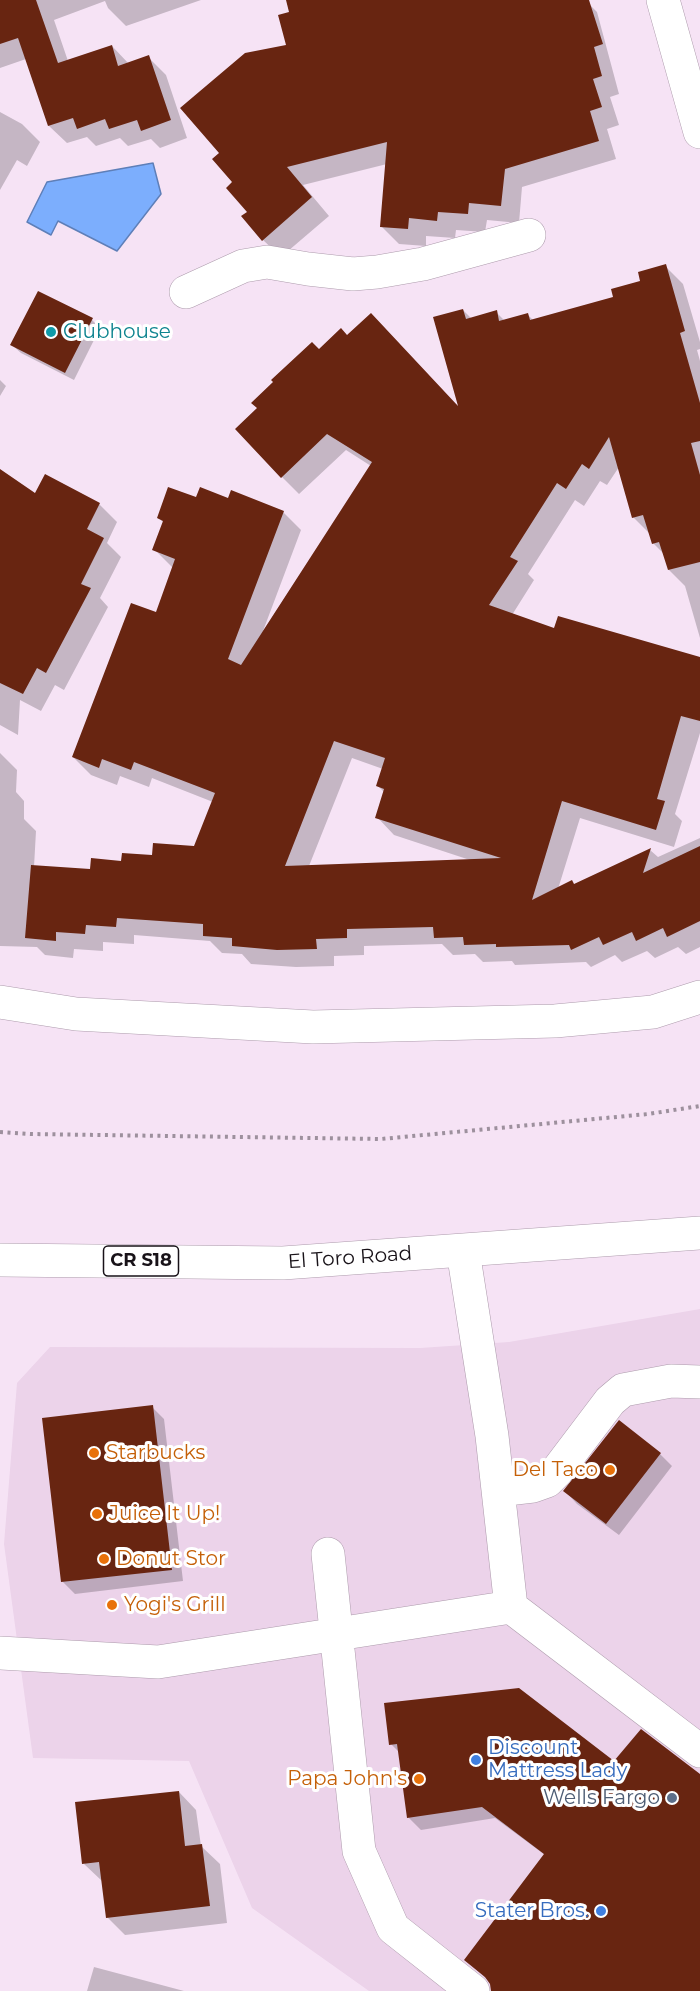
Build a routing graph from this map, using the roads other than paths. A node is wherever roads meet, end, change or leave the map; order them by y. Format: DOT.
graph roads {
  1 [pos="663,0"];
  2 [pos="694,91"];
  3 [pos="700,132"];
  4 [pos="529,235"];
  5 [pos="186,292"];
  6 [pos="700,997"];
  7 [pos="0,1002"];
  8 [pos="700,1233"];
  9 [pos="463,1251"];
  10 [pos="0,1260"];
  11 [pos="700,1382"];
  12 [pos="498,1490"];
  13 [pos="328,1554"];
  14 [pos="511,1607"];
  15 [pos="335,1635"];
  16 [pos="0,1653"];
  17 [pos="700,1751"];
  18 [pos="473,1991"];
  1 -- 2 [label="main road"];
  2 -- 3 [label="main road"];
  4 -- 5 [label="main road"];
  6 -- 7 [label="main road"];
  8 -- 9 [label="main road, El Toro Road / CR S18"];
  9 -- 10 [label="main road, El Toro Road / CR S18"];
  9 -- 12 [label="main road"];
  11 -- 12 [label="main road"];
  12 -- 14 [label="main road"];
  13 -- 15 [label="main road"];
  14 -- 15 [label="main road"];
  14 -- 17 [label="main road"];
  15 -- 16 [label="main road"];
  15 -- 18 [label="main road"];
}
